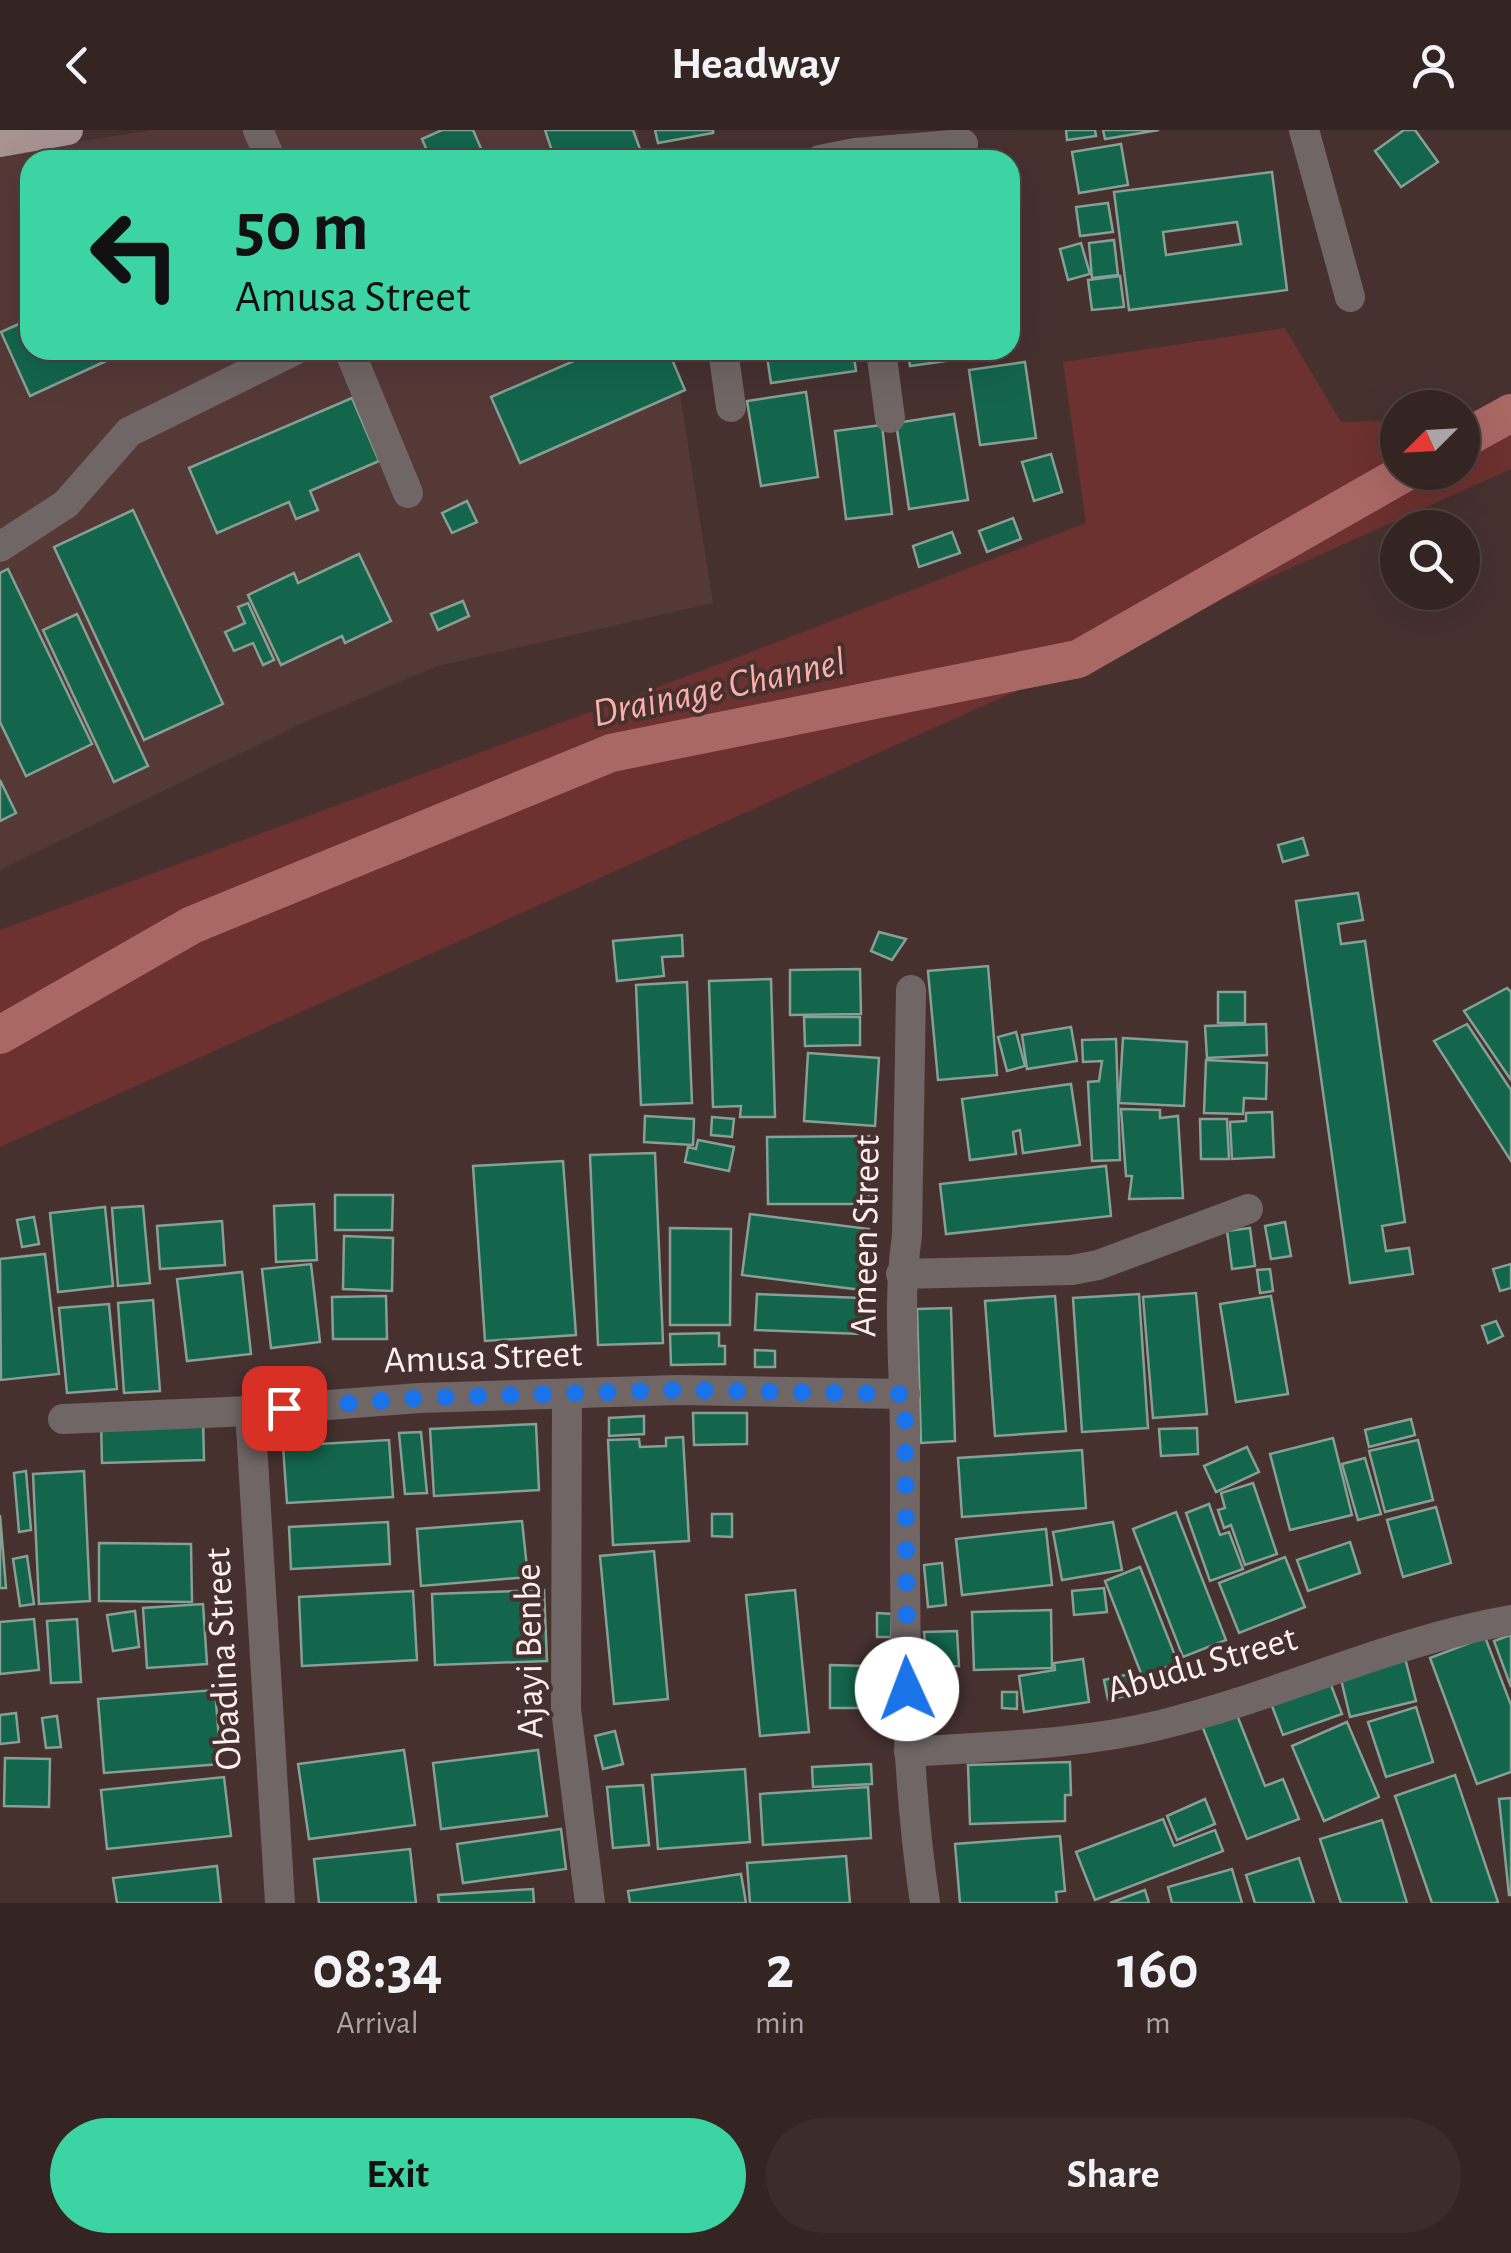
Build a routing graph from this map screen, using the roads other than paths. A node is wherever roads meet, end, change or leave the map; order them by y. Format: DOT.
graph roads {
  1 [pos="68,130"];
  2 [pos="1304,130"];
  3 [pos="0,142"];
  4 [pos="963,144"];
  5 [pos="854,148"];
  6 [pos="1350,296"];
  7 [pos="274,360"];
  8 [pos="354,360"];
  9 [pos="724,360"];
  10 [pos="882,360"];
  11 [pos="730,407"];
  12 [pos="890,418"];
  13 [pos="408,494"];
  14 [pos="0,547"];
  15 [pos="911,990"];
  16 [pos="1248,1210"];
  17 [pos="901,1274"];
  18 [pos="905,1394"];
  19 [pos="568,1396"];
  20 [pos="250,1411"];
  21 [pos="64,1419"];
  22 [pos="1511,1620"];
  23 [pos="909,1752"];
  24 [pos="280,1903"];
  25 [pos="590,1903"];
  26 [pos="925,1903"];
  1 -- 3 [label="main road"];
  2 -- 6 [label="street"];
  4 -- 5 [label="street"];
  7 -- 14 [label="street"];
  8 -- 13 [label="street"];
  9 -- 11 [label="street"];
  10 -- 12 [label="street"];
  15 -- 17 [label="street, Ameen Street"];
  16 -- 17 [label="street"];
  17 -- 18 [label="street, Ameen Street"];
  18 -- 19 [label="street, Amusa Street"];
  18 -- 23 [label="street, Ameen Street"];
  19 -- 20 [label="street, Amusa Street"];
  19 -- 25 [label="street, Ajayi Benbe"];
  20 -- 21 [label="street, Amusa Street"];
  20 -- 24 [label="street, Obadina Street"];
  22 -- 23 [label="street, Abudu Street"];
  23 -- 26 [label="street, Ameen Street"];
}
